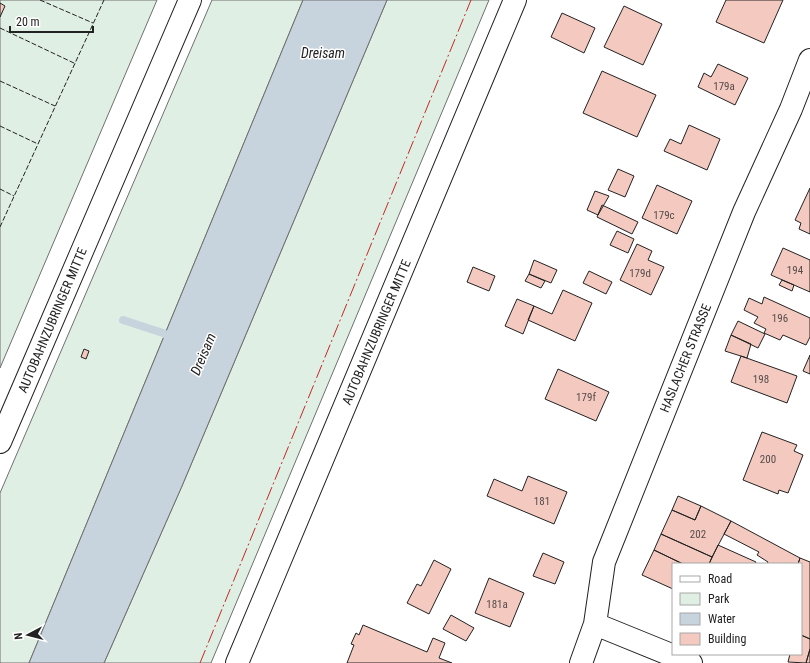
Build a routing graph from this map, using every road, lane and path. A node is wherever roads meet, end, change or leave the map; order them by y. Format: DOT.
graph roads {
  1 [pos="190,0"];
  2 [pos="514,0"];
  3 [pos="810,60"];
  4 [pos="0,442"];
  5 [pos="595,624"];
  6 [pos="237,663"];
  7 [pos="581,663"];
  8 [pos="691,663"];
  1 -- 4 [label="main road, AUTOBAHNZUBRINGER MITTE"];
  2 -- 6 [label="main road, AUTOBAHNZUBRINGER MITTE"];
  3 -- 5 [label="main road, HASLACHER STRASSE"];
  5 -- 7 [label="main road, HASLACHER STRASSE"];
  5 -- 8 [label="main road"];
}
